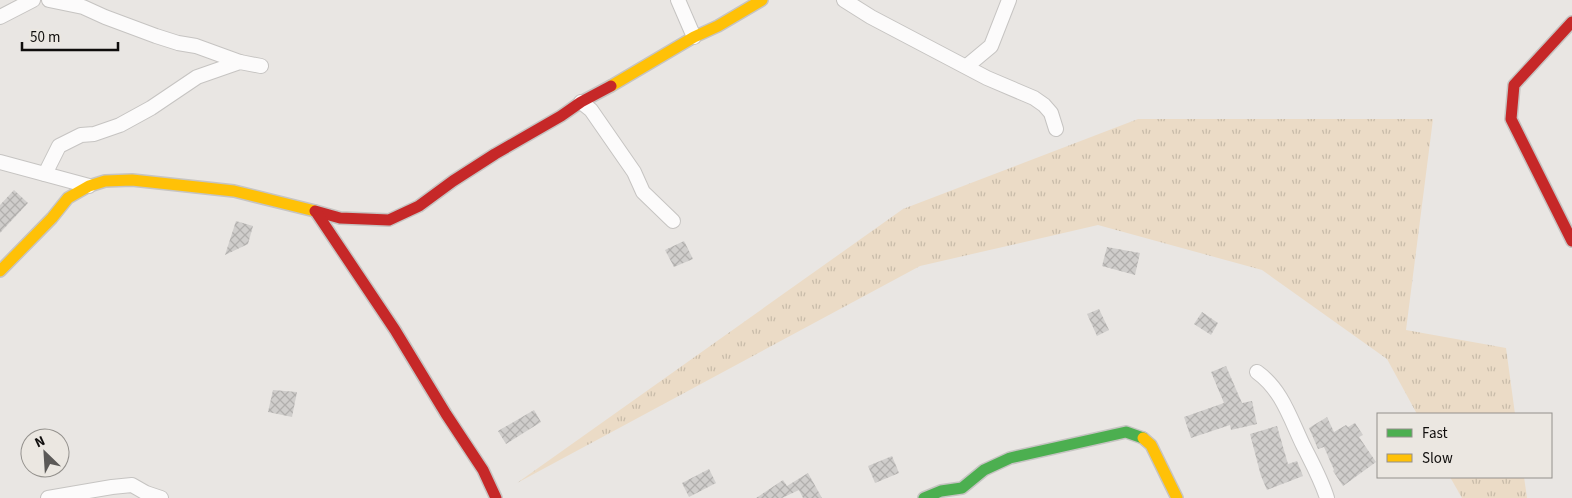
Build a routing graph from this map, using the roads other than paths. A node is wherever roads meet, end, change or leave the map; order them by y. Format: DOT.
graph roads {
  1 [pos="33,0"];
  2 [pos="49,0"];
  3 [pos="678,0"];
  4 [pos="762,0"];
  5 [pos="844,0"];
  6 [pos="1008,0"];
  7 [pos="0,18"];
  8 [pos="1572,22"];
  9 [pos="694,37"];
  10 [pos="240,62"];
  11 [pos="261,66"];
  12 [pos="967,66"];
  13 [pos="581,102"];
  14 [pos="1056,129"];
  15 [pos="1,165"];
  16 [pos="44,174"];
  17 [pos="89,186"];
  18 [pos="316,212"];
  19 [pos="672,221"];
  20 [pos="1572,241"];
  21 [pos="0,271"];
  22 [pos="1256,372"];
  23 [pos="962,493"];
  24 [pos="48,498"];
  25 [pos="161,498"];
  26 [pos="496,498"];
  27 [pos="924,498"];
  28 [pos="1177,498"];
  29 [pos="1327,498"];
  1 -- 7 [label="street"];
  2 -- 10 [label="street"];
  3 -- 9 [label="street"];
  4 -- 9 [label="street"];
  5 -- 12 [label="street"];
  6 -- 12 [label="street"];
  8 -- 20 [label="street"];
  9 -- 13 [label="street"];
  10 -- 11 [label="street"];
  10 -- 16 [label="street"];
  12 -- 14 [label="street"];
  13 -- 18 [label="street"];
  13 -- 19 [label="street"];
  15 -- 16 [label="street"];
  16 -- 17 [label="street"];
  17 -- 18 [label="street"];
  17 -- 21 [label="street"];
  18 -- 26 [label="street"];
  22 -- 29 [label="street"];
  23 -- 27 [label="street"];
  23 -- 28 [label="street"];
  24 -- 25 [label="street"];
}
